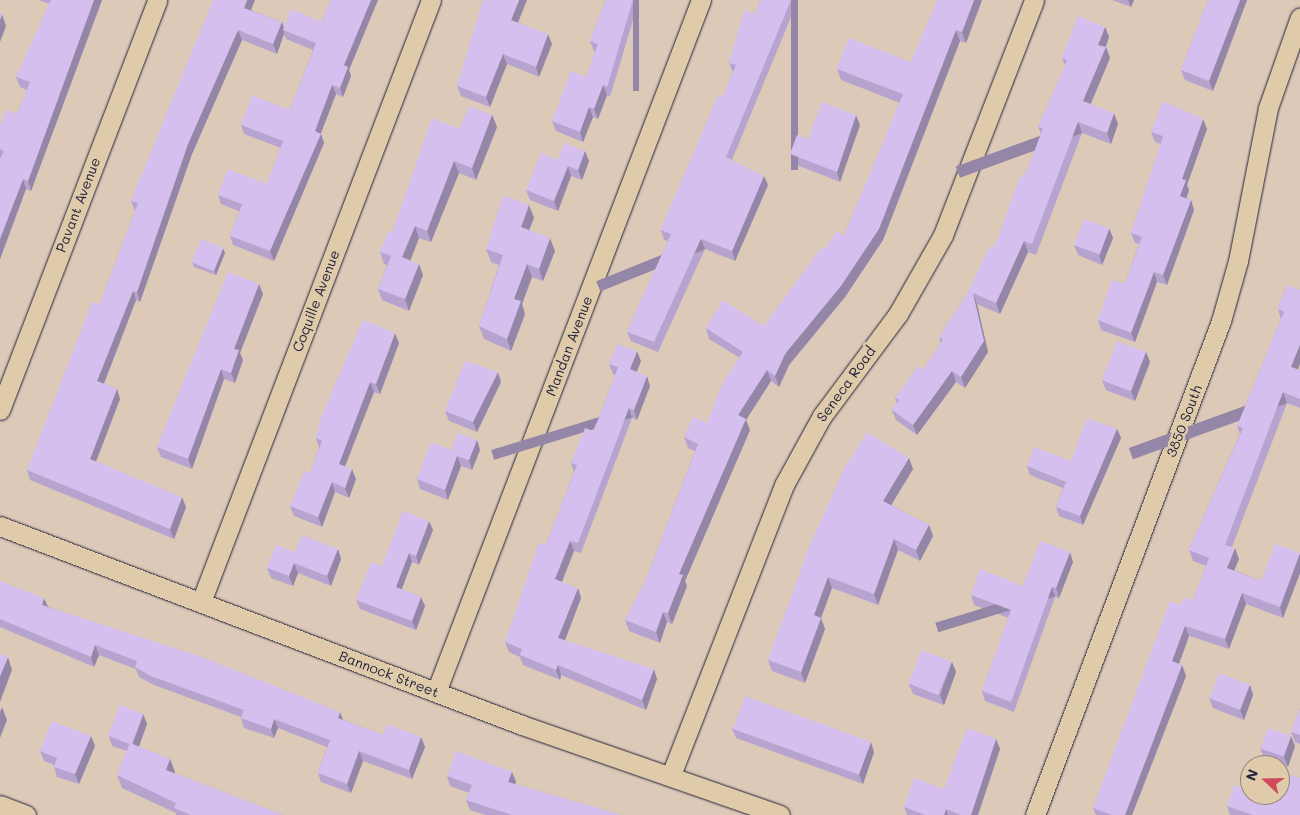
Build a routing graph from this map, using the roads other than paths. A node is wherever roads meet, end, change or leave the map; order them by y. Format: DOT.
graph roads {
  1 [pos="157,0"];
  2 [pos="432,0"];
  3 [pos="701,0"];
  4 [pos="1034,0"];
  5 [pos="1300,17"];
  6 [pos="0,410"];
  7 [pos="0,526"];
  8 [pos="201,602"];
  9 [pos="436,692"];
  10 [pos="672,775"];
  11 [pos="0,805"];
  12 [pos="26,815"];
  13 [pos="780,815"];
  14 [pos="1035,815"];
  1 -- 6 [label="street, Pavant Avenue"];
  2 -- 8 [label="street, Coquille Avenue"];
  3 -- 9 [label="street, Mandan Avenue"];
  4 -- 10 [label="street, Seneca Road"];
  5 -- 14 [label="street, 3850 South"];
  7 -- 8 [label="street, Bannock Street"];
  8 -- 9 [label="street, Bannock Street"];
  9 -- 10 [label="street, Bannock Street"];
  10 -- 13 [label="street, Bannock Street"];
  11 -- 12 [label="street"];
}
